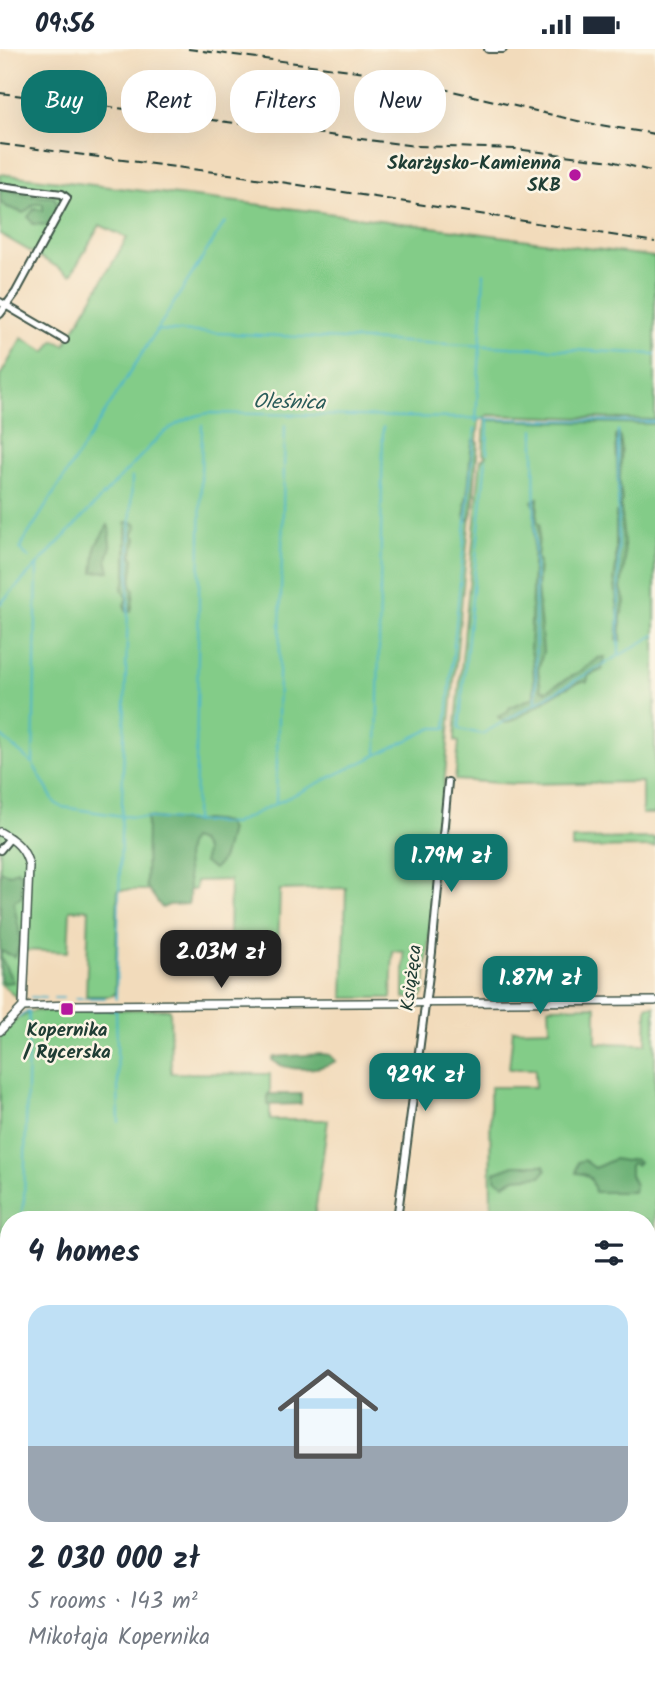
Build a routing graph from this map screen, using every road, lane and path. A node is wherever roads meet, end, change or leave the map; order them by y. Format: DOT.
graph roads {
  1 [pos="488,49"];
  2 [pos="503,49"];
  3 [pos="0,186"];
  4 [pos="0,302"];
  5 [pos="7,306"];
  6 [pos="0,314"];
  7 [pos="65,340"];
  8 [pos="449,782"];
  9 [pos="0,832"];
  10 [pos="10,838"];
  11 [pos="0,850"];
  12 [pos="655,1001"];
  13 [pos="425,1003"];
  14 [pos="23,1007"];
  15 [pos="0,1031"];
  16 [pos="398,1211"];
  1 -- 2 [label="street"];
  3 -- 5 [label="street"];
  4 -- 5 [label="street"];
  5 -- 6 [label="street"];
  5 -- 7 [label="street"];
  8 -- 13 [label="street, Książęca"];
  9 -- 10 [label="street"];
  10 -- 11 [label="street"];
  10 -- 14 [label="street"];
  12 -- 13 [label="street"];
  13 -- 14 [label="street"];
  13 -- 16 [label="street, Książęca"];
  14 -- 15 [label="street"];
}
